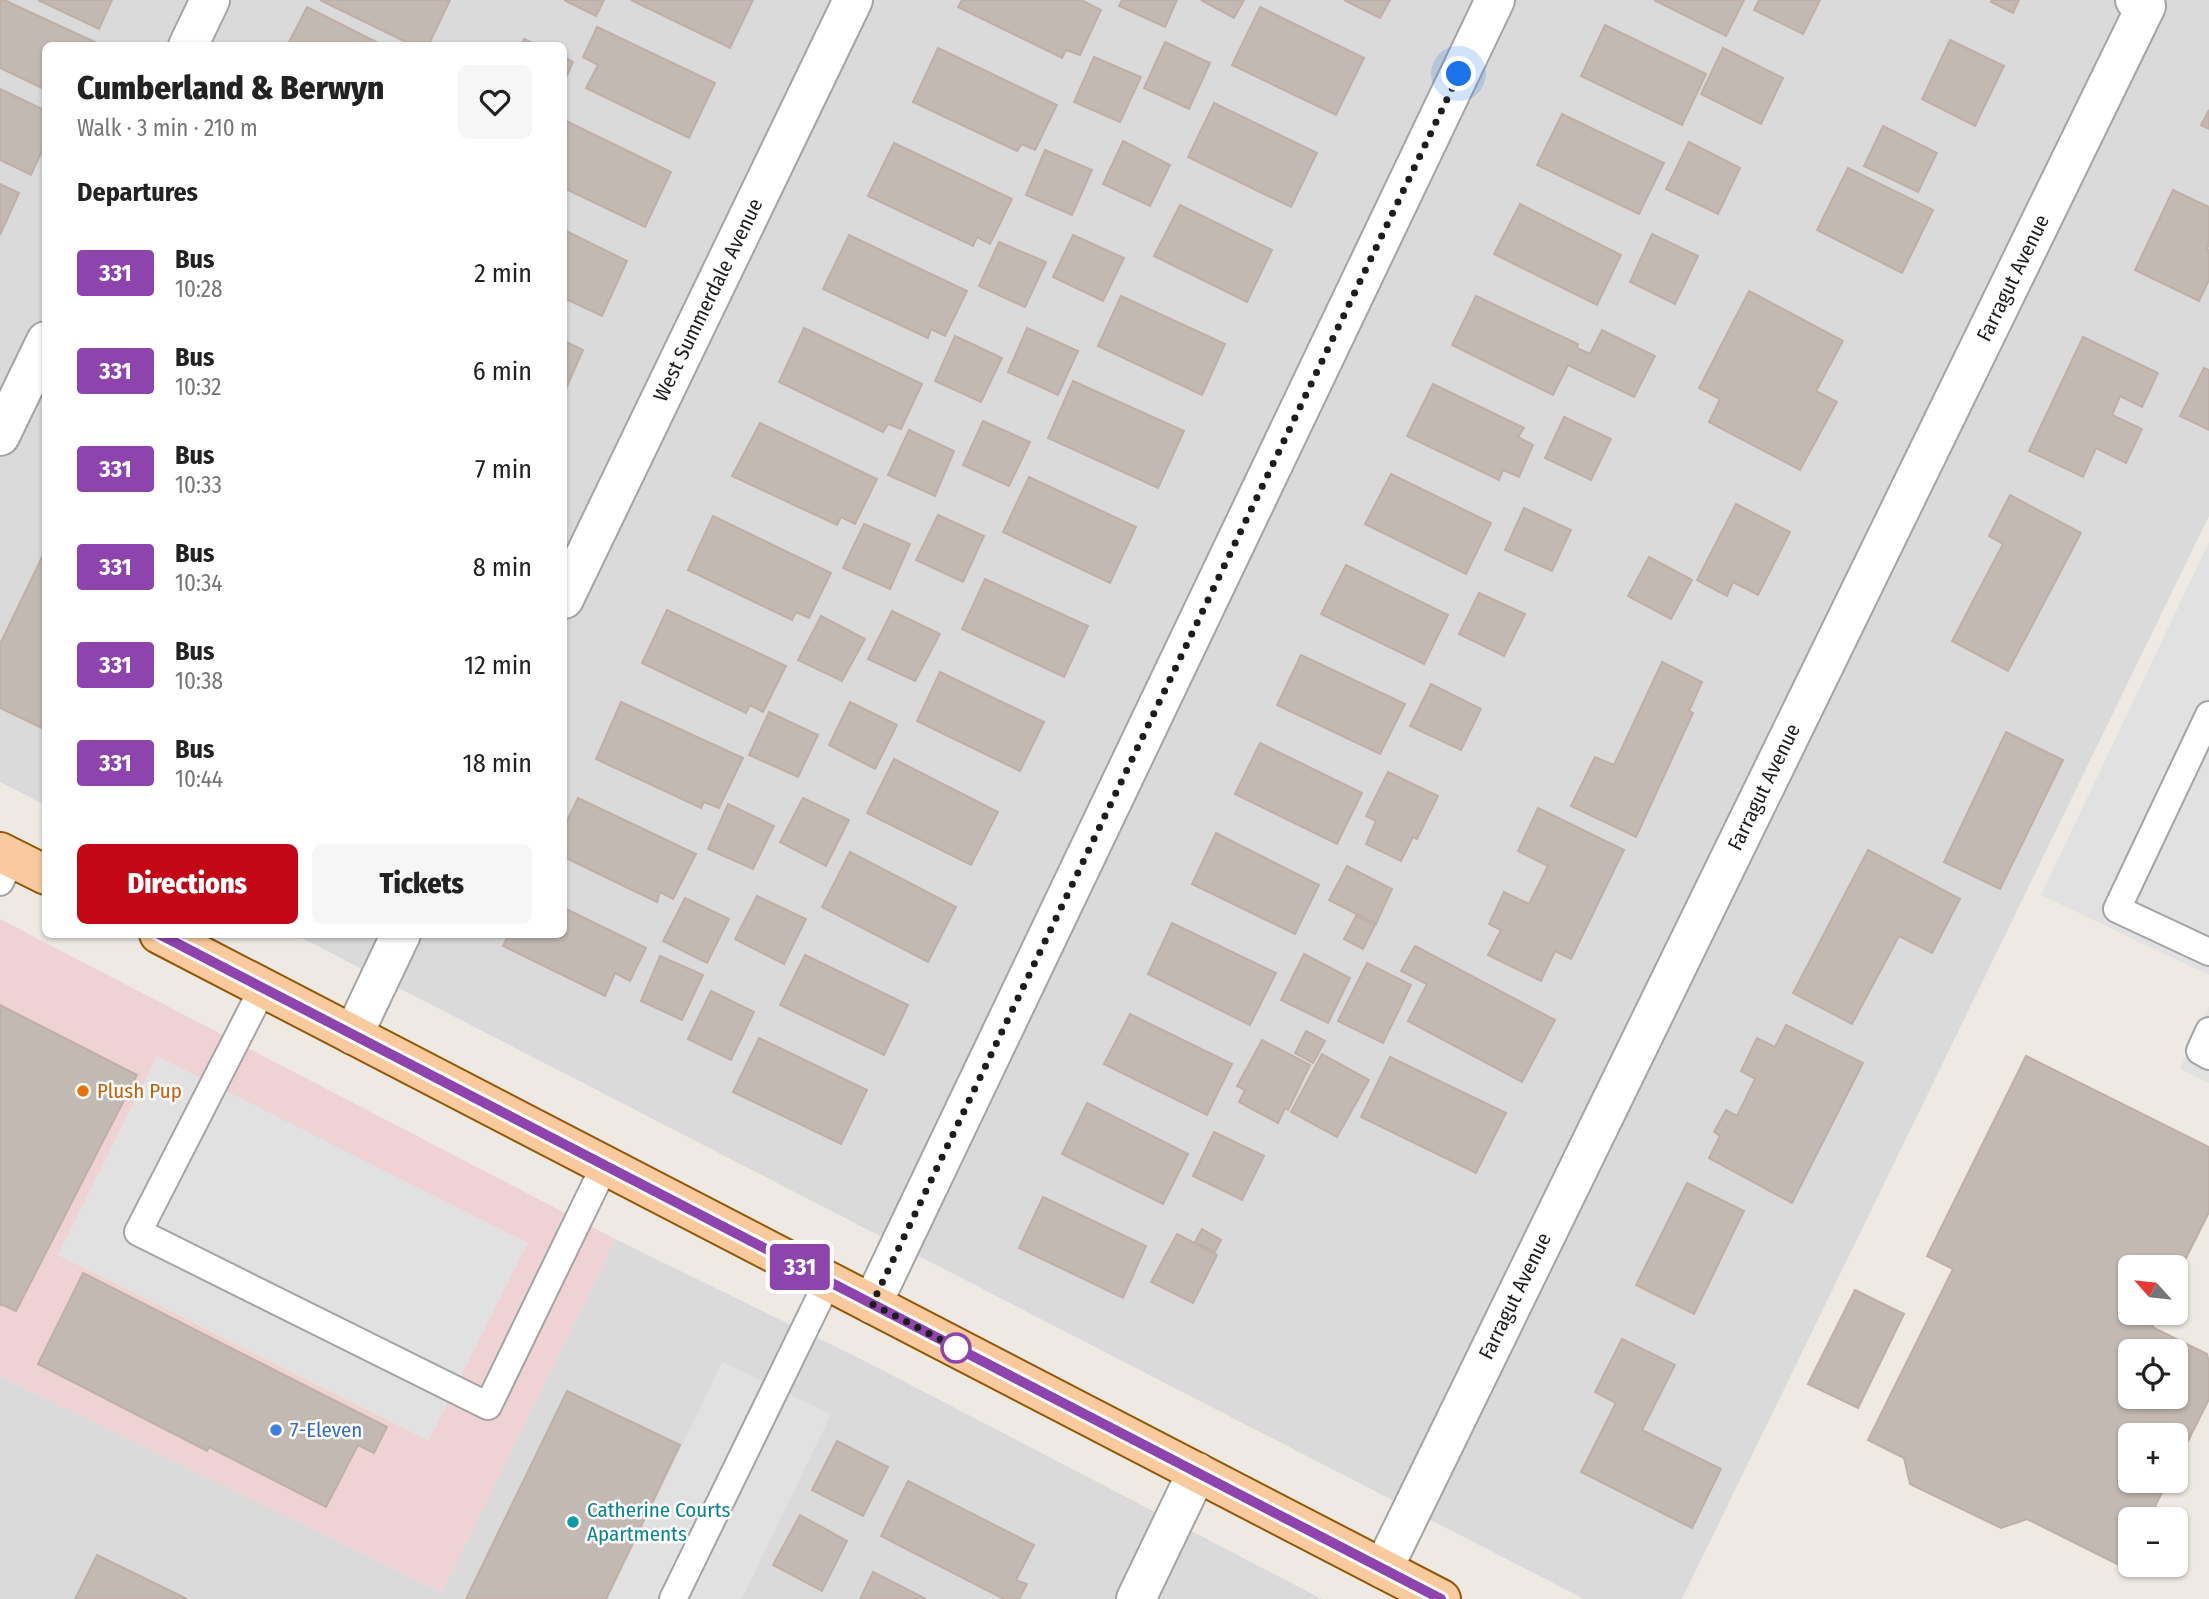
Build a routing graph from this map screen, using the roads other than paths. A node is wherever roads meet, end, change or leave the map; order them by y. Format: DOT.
graph roads {
  1 [pos="210,0"];
  2 [pos="853,0"];
  3 [pos="1495,0"];
  4 [pos="2140,3"];
  5 [pos="190,42"];
  6 [pos="42,349"];
  7 [pos="0,436"];
  8 [pos="567,593"];
  9 [pos="2209,715"];
  10 [pos="4,864"];
  11 [pos="42,874"];
  12 [pos="167,938"];
  13 [pos="399,938"];
  14 [pos="2209,952"];
  15 [pos="263,988"];
  16 [pos="2209,1031"];
  17 [pos="353,1035"];
  18 [pos="2209,1056"];
  19 [pos="605,1165"];
  20 [pos="828,1281"];
  21 [pos="872,1304"];
  22 [pos="1197,1472"];
  23 [pos="1383,1569"];
  24 [pos="673,1599"];
  25 [pos="1136,1599"];
  26 [pos="1441,1599"];
  1 -- 5 [label="street"];
  2 -- 8 [label="street, West Summerdale Avenue"];
  3 -- 21 [label="street"];
  4 -- 23 [label="street, Farragut Avenue"];
  6 -- 7 [label="street"];
  9 -- 14 [label="lane"];
  10 -- 11 [label="main road"];
  12 -- 15 [label="main road"];
  13 -- 17 [label="street"];
  15 -- 17 [label="main road"];
  15 -- 19 [label="lane"];
  16 -- 18 [label="lane"];
  17 -- 19 [label="main road"];
  19 -- 20 [label="main road"];
  20 -- 21 [label="main road"];
  20 -- 24 [label="lane"];
  21 -- 22 [label="main road"];
  22 -- 23 [label="main road"];
  22 -- 25 [label="street"];
  23 -- 26 [label="main road"];
}
